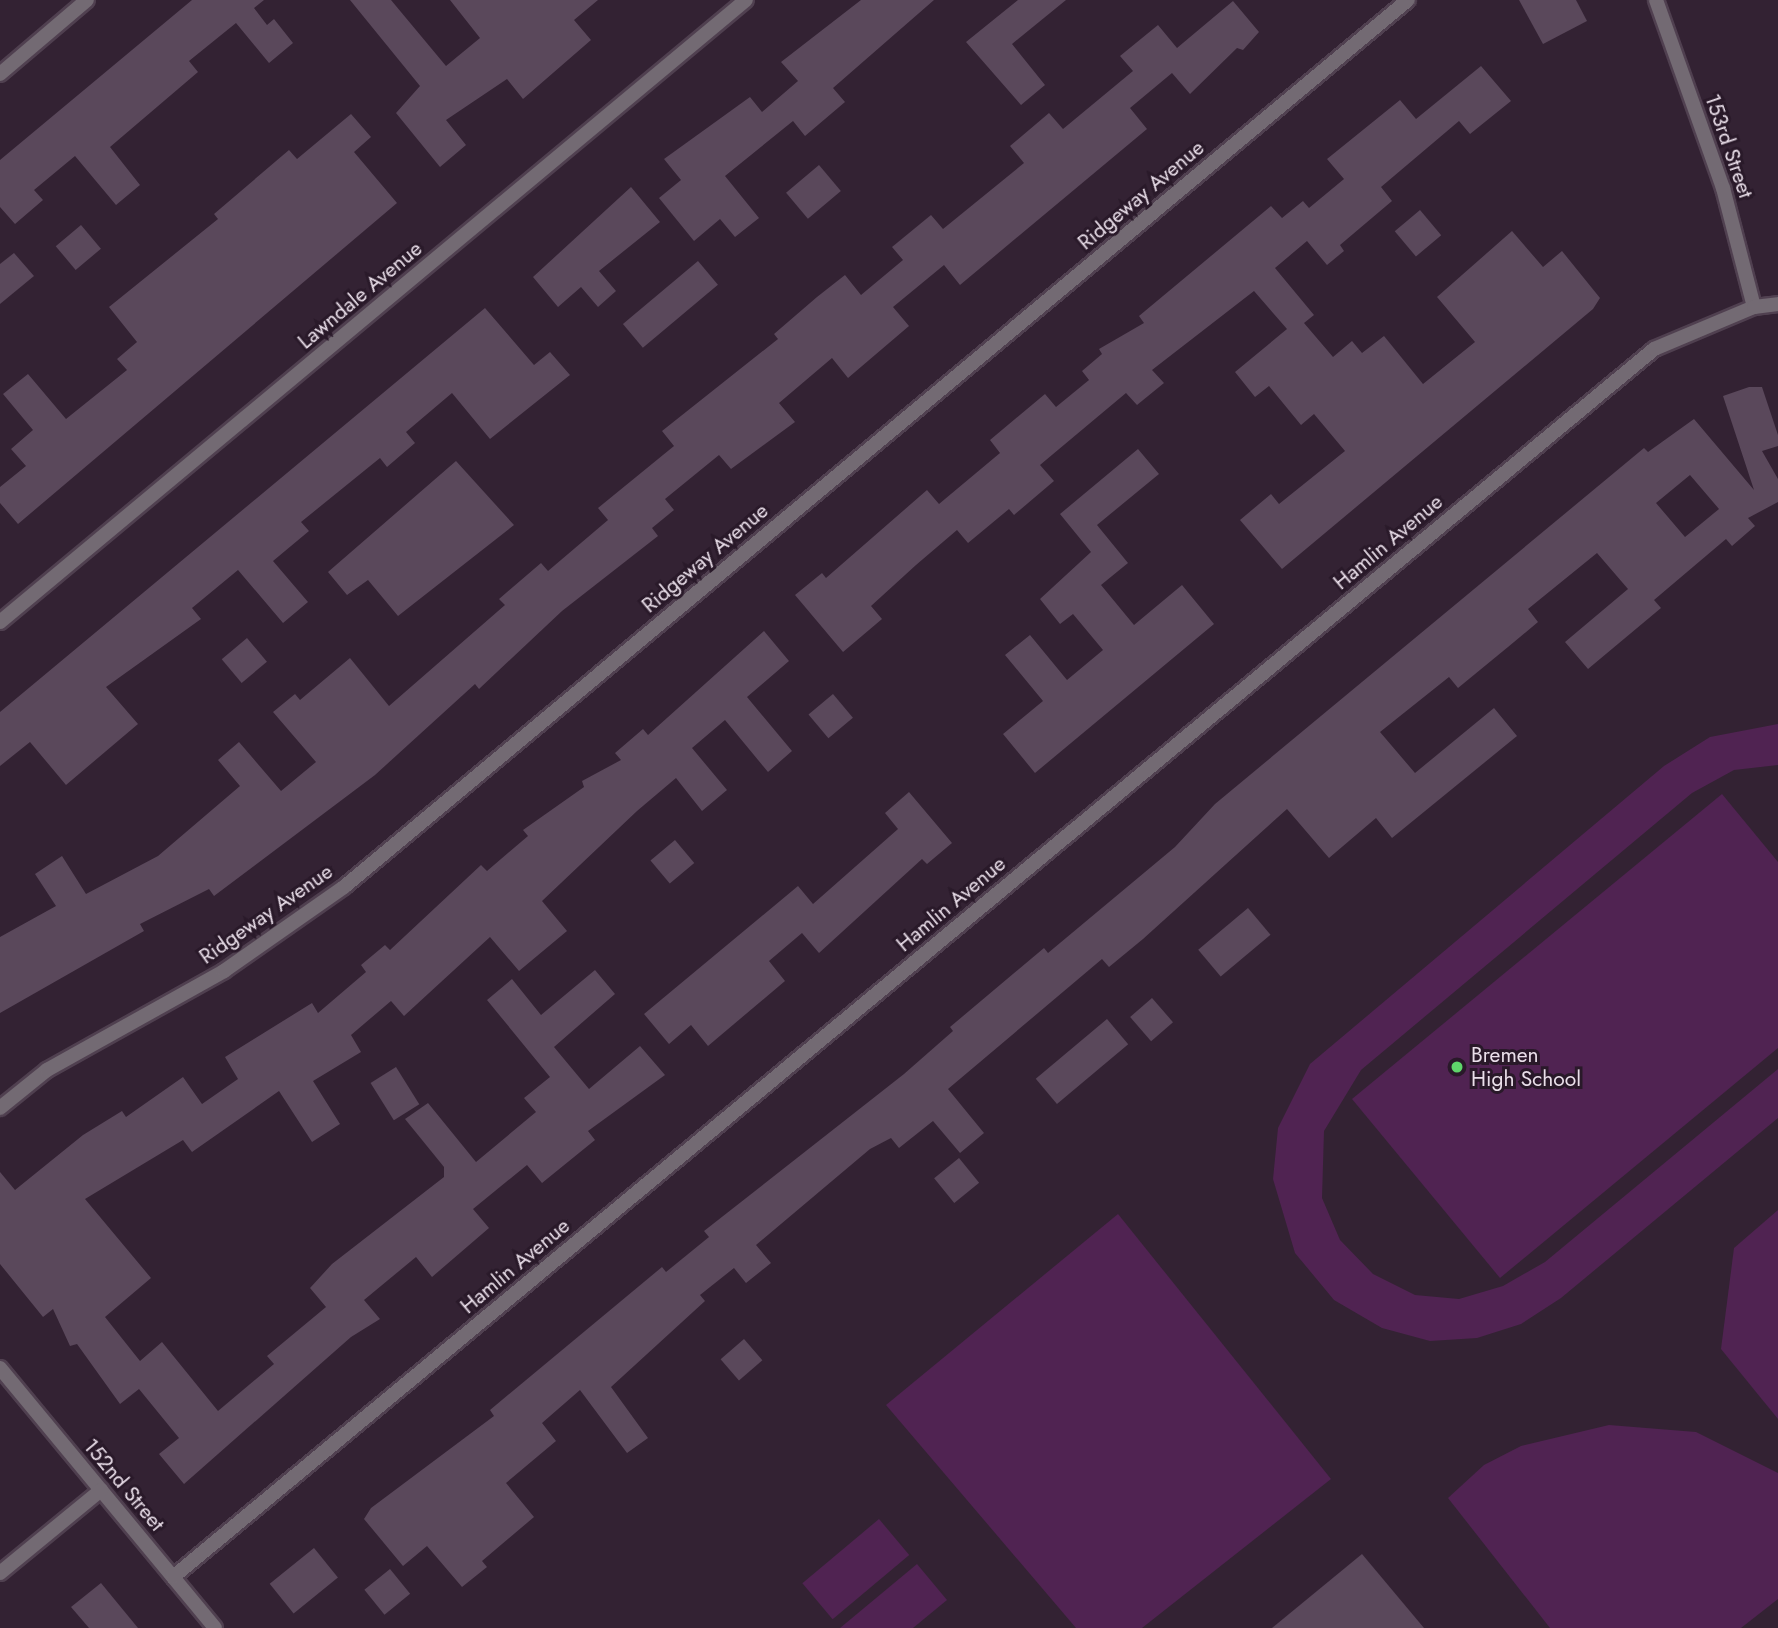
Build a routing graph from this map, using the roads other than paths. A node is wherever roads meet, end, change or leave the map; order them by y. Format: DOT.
graph roads {
  1 [pos="88,0"];
  2 [pos="746,0"];
  3 [pos="1408,0"];
  4 [pos="1656,0"];
  5 [pos="0,74"];
  6 [pos="1778,304"];
  7 [pos="1754,307"];
  8 [pos="0,622"];
  9 [pos="0,1108"];
  10 [pos="0,1368"];
  11 [pos="101,1490"];
  12 [pos="0,1573"];
  13 [pos="173,1577"];
  14 [pos="215,1628"];
  1 -- 5 [label="street"];
  2 -- 8 [label="street, Lawndale Avenue"];
  3 -- 9 [label="street, Ridgeway Avenue"];
  4 -- 7 [label="street, 153rd Street"];
  6 -- 7 [label="street, Hamlin Avenue"];
  7 -- 13 [label="street, Hamlin Avenue"];
  10 -- 11 [label="street, 152nd Street"];
  11 -- 12 [label="street"];
  11 -- 13 [label="street, 152nd Street"];
  13 -- 14 [label="street, 152nd Street"];
}
